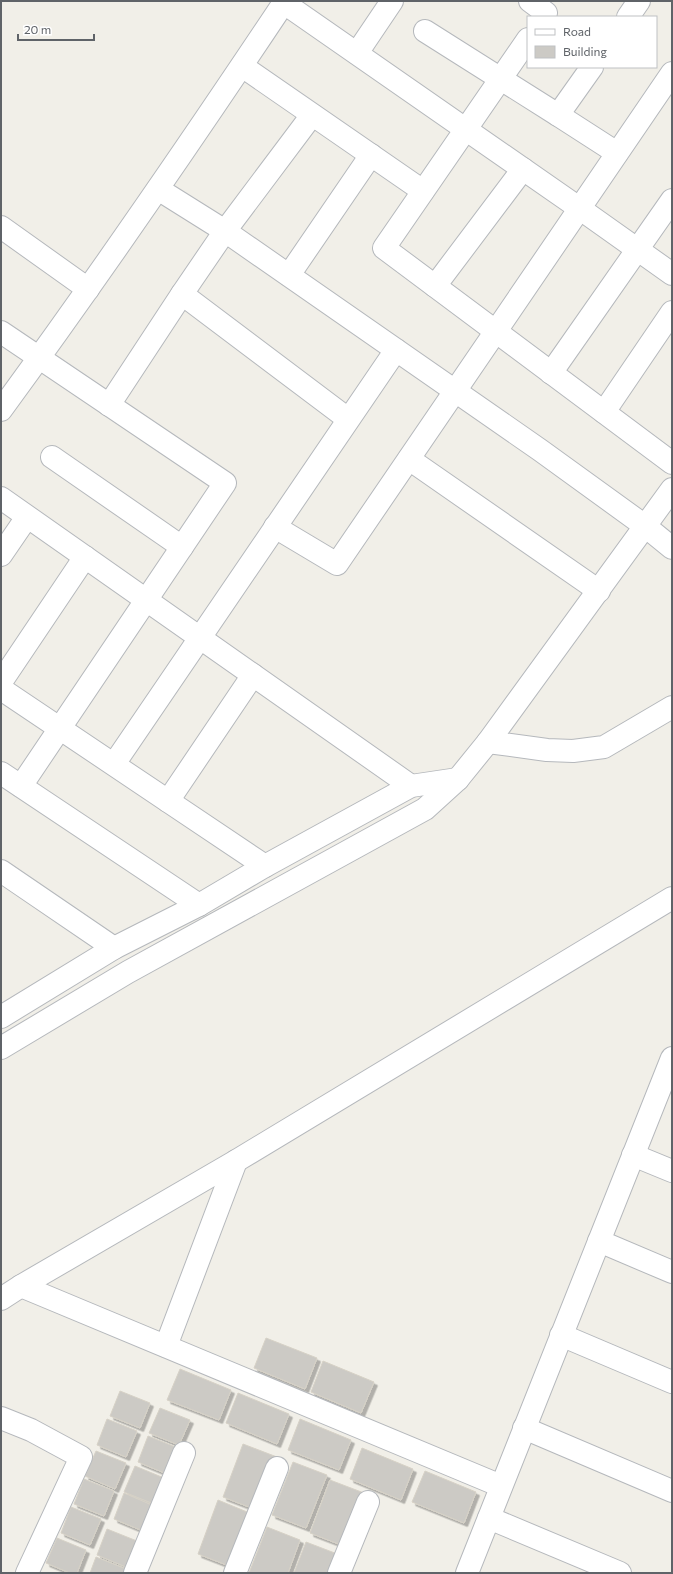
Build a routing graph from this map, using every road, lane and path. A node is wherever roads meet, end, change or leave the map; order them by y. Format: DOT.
graph roads {
  1 [pos="392,1"];
  2 [pos="639,1"];
  3 [pos="284,2"];
  4 [pos="629,16"];
  5 [pos="425,31"];
  6 [pos="527,40"];
  7 [pos="357,53"];
  8 [pos="242,66"];
  9 [pos="591,68"];
  10 [pos="672,73"];
  11 [pos="501,78"];
  12 [pos="312,115"];
  13 [pos="558,115"];
  14 [pos="466,129"];
  15 [pos="617,153"];
  16 [pos="371,156"];
  17 [pos="523,169"];
  18 [pos="158,189"];
  19 [pos="423,191"];
  20 [pos="672,200"];
  21 [pos="579,208"];
  22 [pos="1,227"];
  23 [pos="225,231"];
  24 [pos="637,249"];
  25 [pos="672,274"];
  26 [pos="289,275"];
  27 [pos="435,286"];
  28 [pos="88,289"];
  29 [pos="182,294"];
  30 [pos="672,312"];
  31 [pos="496,331"];
  32 [pos="1,332"];
  33 [pos="396,350"];
  34 [pos="39,358"];
  35 [pos="551,373"];
  36 [pos="455,390"];
  37 [pos="109,405"];
  38 [pos="1,410"];
  39 [pos="604,412"];
  40 [pos="348,419"];
  41 [pos="52,457"];
  42 [pos="409,459"];
  43 [pos="672,463"];
  44 [pos="672,490"];
  45 [pos="1,498"];
  46 [pos="27,517"];
  47 [pos="645,526"];
  48 [pos="275,527"];
  49 [pos="182,547"];
  50 [pos="672,548"];
  51 [pos="1,555"];
  52 [pos="85,557"];
  53 [pos="598,591"];
  54 [pos="146,600"];
  55 [pos="200,638"];
  56 [pos="253,675"];
  57 [pos="1,682"];
  58 [pos="1,689"];
  59 [pos="672,707"];
  60 [pos="60,728"];
  61 [pos="488,742"];
  62 [pos="114,764"];
  63 [pos="1,773"];
  64 [pos="458,779"];
  65 [pos="21,786"];
  66 [pos="411,786"];
  67 [pos="168,801"];
  68 [pos="265,866"];
  69 [pos="1,871"];
  70 [pos="672,898"];
  71 [pos="199,905"];
  72 [pos="114,948"];
  73 [pos="1,1017"];
  74 [pos="1,1048"];
  75 [pos="672,1058"];
  76 [pos="633,1155"];
  77 [pos="236,1161"];
  78 [pos="672,1171"];
  79 [pos="599,1241"];
  80 [pos="672,1272"];
  81 [pos="21,1286"];
  82 [pos="1,1299"];
  83 [pos="561,1335"];
  84 [pos="166,1346"];
  85 [pos="672,1382"];
  86 [pos="1,1418"];
  87 [pos="524,1428"];
  88 [pos="184,1453"];
  89 [pos="277,1468"];
  90 [pos="501,1486"];
  91 [pos="672,1491"];
  92 [pos="368,1502"];
  93 [pos="489,1518"];
  94 [pos="27,1573"];
  95 [pos="135,1573"];
  96 [pos="235,1573"];
  97 [pos="339,1573"];
  98 [pos="467,1573"];
  99 [pos="620,1573"];
  1 -- 7 [label="street"];
  2 -- 4 [label="street"];
  3 -- 7 [label="street"];
  3 -- 8 [label="street"];
  5 -- 11 [label="street"];
  6 -- 11 [label="street"];
  7 -- 14 [label="street"];
  8 -- 12 [label="street"];
  8 -- 18 [label="street"];
  9 -- 13 [label="street"];
  10 -- 15 [label="street"];
  11 -- 13 [label="street"];
  11 -- 14 [label="street"];
  12 -- 16 [label="street"];
  12 -- 23 [label="street"];
  13 -- 15 [label="street"];
  14 -- 17 [label="street"];
  14 -- 19 [label="street"];
  15 -- 21 [label="street"];
  16 -- 19 [label="street"];
  16 -- 26 [label="street"];
  17 -- 21 [label="street"];
  17 -- 27 [label="street"];
  18 -- 23 [label="street"];
  18 -- 28 [label="street"];
  19 -- 27 [label="street"];
  20 -- 24 [label="street"];
  21 -- 24 [label="street"];
  21 -- 31 [label="street"];
  22 -- 28 [label="street"];
  23 -- 26 [label="street"];
  23 -- 29 [label="street"];
  24 -- 25 [label="street"];
  24 -- 35 [label="street"];
  26 -- 33 [label="street"];
  27 -- 31 [label="street"];
  28 -- 34 [label="street"];
  29 -- 37 [label="street"];
  29 -- 40 [label="street"];
  30 -- 39 [label="street"];
  31 -- 35 [label="street"];
  31 -- 36 [label="street"];
  32 -- 34 [label="street"];
  33 -- 36 [label="street"];
  33 -- 40 [label="street"];
  34 -- 37 [label="street"];
  34 -- 38 [label="street"];
  35 -- 39 [label="street"];
  36 -- 42 [label="street"];
  36 -- 47 [label="street"];
  37 -- 49 [label="street"];
  39 -- 43 [label="street"];
  40 -- 48 [label="street"];
  41 -- 49 [label="street"];
  42 -- 48 [label="street"];
  42 -- 53 [label="street"];
  44 -- 47 [label="street"];
  45 -- 46 [label="street"];
  46 -- 51 [label="street"];
  46 -- 52 [label="street"];
  47 -- 50 [label="street"];
  47 -- 53 [label="street"];
  48 -- 55 [label="street"];
  49 -- 54 [label="street"];
  52 -- 54 [label="street"];
  52 -- 57 [label="street"];
  53 -- 61 [label="street"];
  54 -- 55 [label="street"];
  54 -- 60 [label="street"];
  55 -- 56 [label="street"];
  55 -- 62 [label="street"];
  56 -- 66 [label="street"];
  56 -- 67 [label="street"];
  58 -- 60 [label="street"];
  59 -- 61 [label="street"];
  60 -- 62 [label="street"];
  60 -- 65 [label="street"];
  61 -- 64 [label="street"];
  62 -- 67 [label="street"];
  63 -- 65 [label="street"];
  64 -- 66 [label="street"];
  64 -- 74 [label="street"];
  65 -- 71 [label="street"];
  66 -- 68 [label="street"];
  67 -- 68 [label="street"];
  68 -- 71 [label="street"];
  69 -- 72 [label="street"];
  70 -- 77 [label="street"];
  71 -- 72 [label="street"];
  72 -- 73 [label="street"];
  75 -- 76 [label="street"];
  76 -- 78 [label="street"];
  76 -- 79 [label="street"];
  77 -- 81 [label="street"];
  77 -- 84 [label="street"];
  79 -- 80 [label="street"];
  79 -- 83 [label="street"];
  81 -- 82 [label="street"];
  81 -- 84 [label="street"];
  83 -- 85 [label="street"];
  83 -- 87 [label="street"];
  84 -- 90 [label="street"];
  86 -- 94 [label="street"];
  87 -- 90 [label="street"];
  87 -- 91 [label="street"];
  88 -- 95 [label="street"];
  89 -- 96 [label="street"];
  90 -- 93 [label="street"];
  92 -- 97 [label="street"];
  93 -- 98 [label="street"];
  93 -- 99 [label="street"];
}
